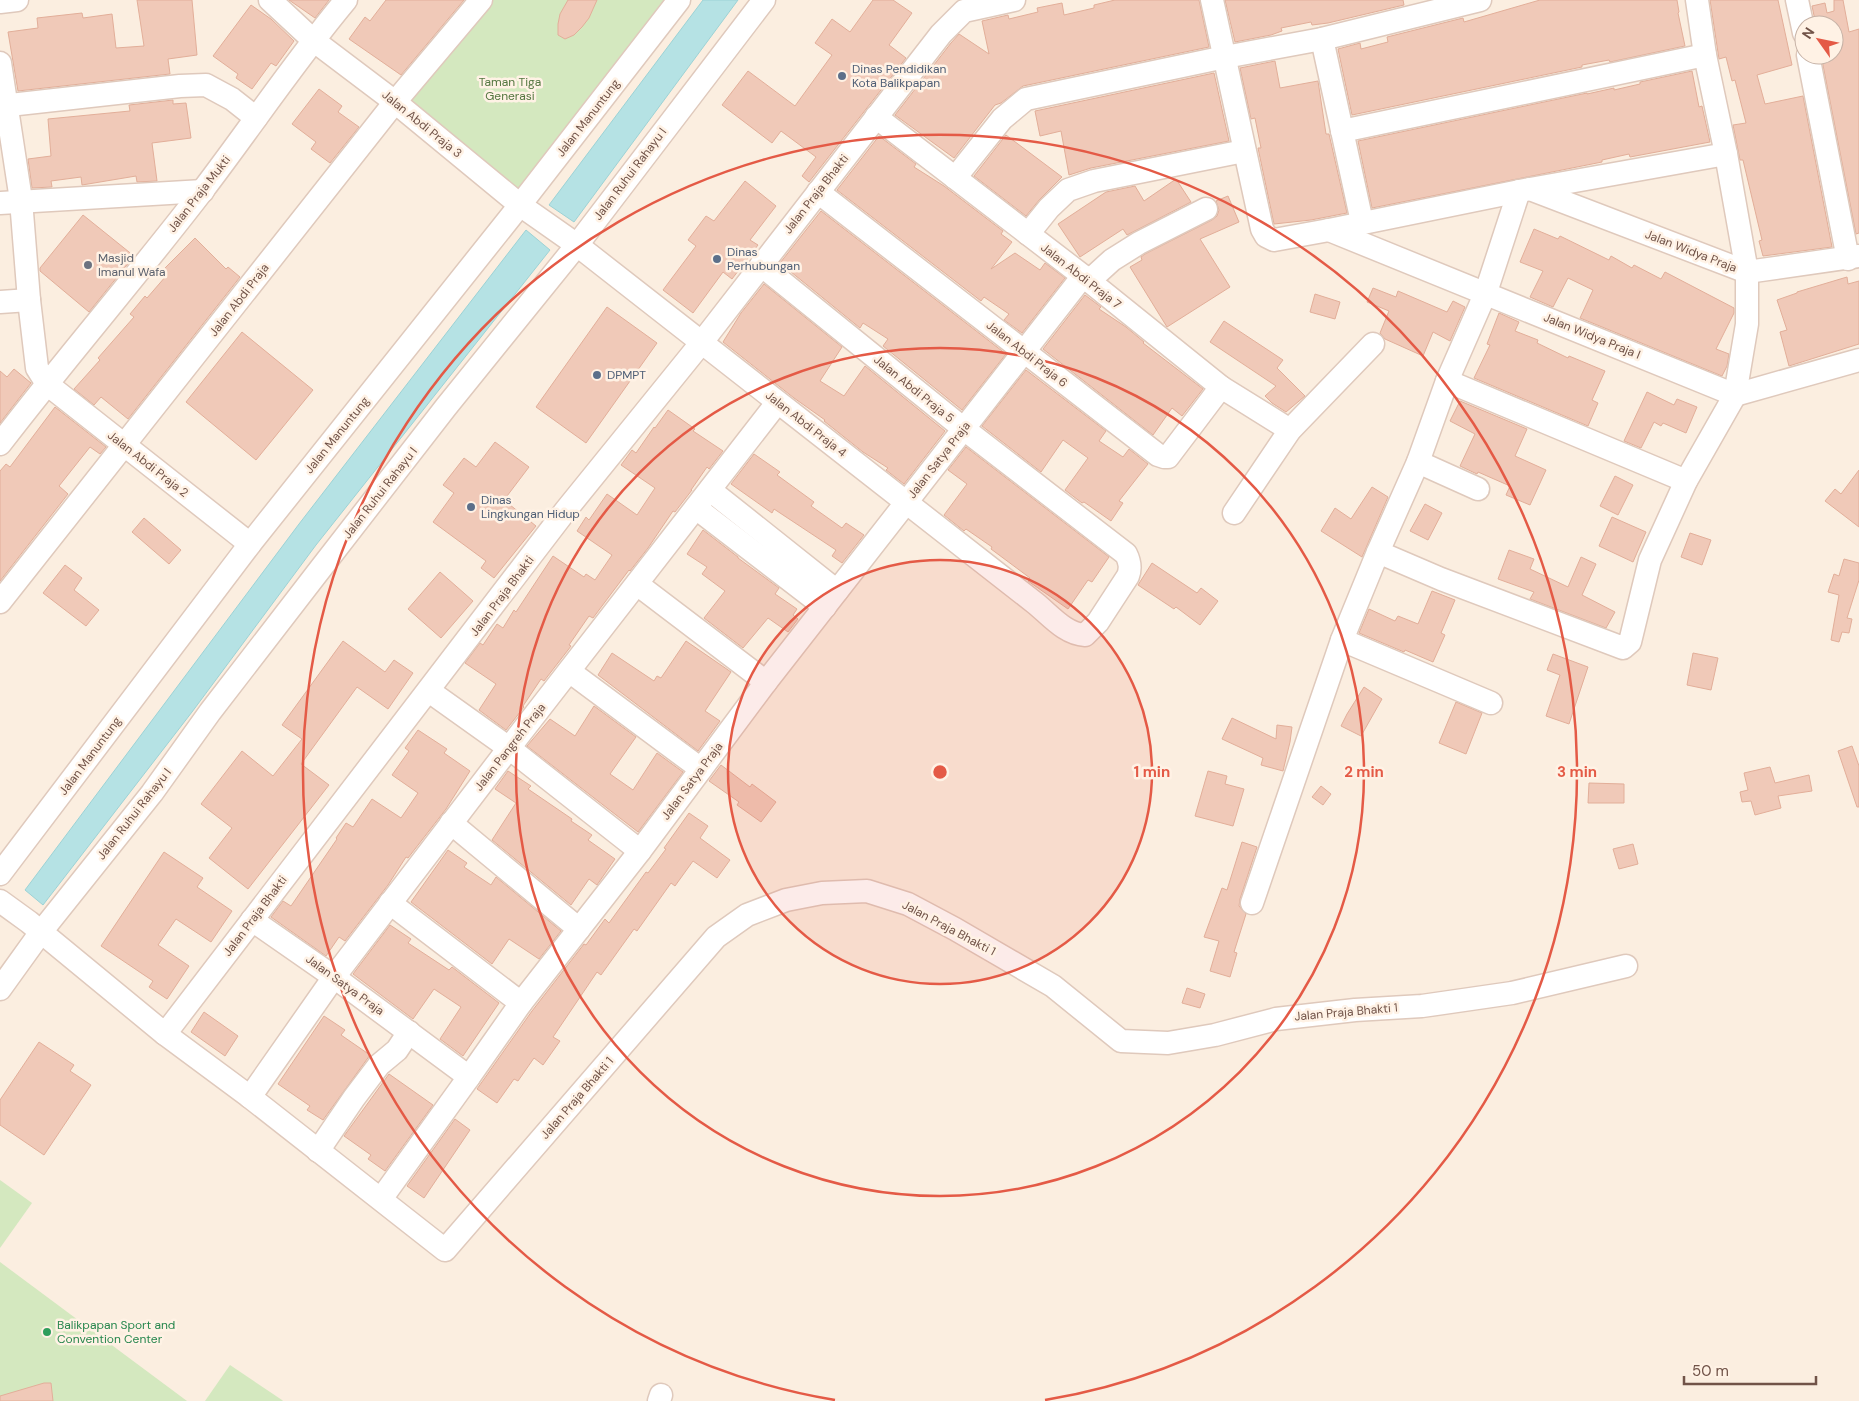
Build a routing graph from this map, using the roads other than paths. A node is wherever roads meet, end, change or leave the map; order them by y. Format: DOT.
graph roads {
  1 [pos="17,0"];
  2 [pos="270,0"];
  3 [pos="346,0"];
  4 [pos="481,0"];
  5 [pos="679,0"];
  6 [pos="764,0"];
  7 [pos="1014,0"];
  8 [pos="1212,0"];
  9 [pos="1480,0"];
  10 [pos="1697,0"];
  11 [pos="1798,0"];
  12 [pos="0,2"];
  13 [pos="1801,15"];
  14 [pos="1322,39"];
  15 [pos="313,40"];
  16 [pos="1705,55"];
  17 [pos="1225,57"];
  18 [pos="0,63"];
  19 [pos="1810,65"];
  20 [pos="395,102"];
  21 [pos="3,106"];
  22 [pos="876,117"];
  23 [pos="256,118"];
  24 [pos="1342,131"];
  25 [pos="1244,151"];
  26 [pos="1726,154"];
  27 [pos="955,178"];
  28 [pos="1524,190"];
  29 [pos="203,191"];
  30 [pos="818,192"];
  31 [pos="11,202"];
  32 [pos="1206,209"];
  33 [pos="528,210"];
  34 [pos="1362,222"];
  35 [pos="1330,230"];
  36 [pos="1028,234"];
  37 [pos="571,241"];
  38 [pos="1854,258"];
  39 [pos="761,265"];
  40 [pos="1747,272"];
  41 [pos="1086,278"];
  42 [pos="1486,292"];
  43 [pos="29,300"];
  44 [pos="0,302"];
  45 [pos="702,342"];
  46 [pos="1372,344"];
  47 [pos="1024,352"];
  48 [pos="1859,360"];
  49 [pos="1447,381"];
  50 [pos="47,384"];
  51 [pos="1221,387"];
  52 [pos="1735,395"];
  53 [pos="778,403"];
  54 [pos="964,429"];
  55 [pos="1290,430"];
  56 [pos="0,444"];
  57 [pos="124,446"];
  58 [pos="1418,462"];
  59 [pos="1686,481"];
  60 [pos="1478,489"];
  61 [pos="710,490"];
  62 [pos="906,503"];
  63 [pos="696,508"];
  64 [pos="1234,513"];
  65 [pos="250,544"];
  66 [pos="1378,552"];
  67 [pos="637,584"];
  68 [pos="831,599"];
  69 [pos="0,602"];
  70 [pos="1035,603"];
  71 [pos="1342,640"];
  72 [pos="569,672"];
  73 [pos="766,682"];
  74 [pos="430,691"];
  75 [pos="1491,703"];
  76 [pos="509,748"];
  77 [pos="701,769"];
  78 [pos="451,823"];
  79 [pos="640,851"];
  80 [pos="0,874"];
  81 [pos="1,901"];
  82 [pos="390,903"];
  83 [pos="1252,903"];
  84 [pos="252,920"];
  85 [pos="35,927"];
  86 [pos="579,929"];
  87 [pos="1626,966"];
  88 [pos="334,977"];
  89 [pos="0,989"];
  90 [pos="521,1003"];
  91 [pos="409,1032"];
  92 [pos="165,1034"];
  93 [pos="468,1077"];
  94 [pos="250,1097"];
  95 [pos="318,1151"];
  96 [pos="381,1199"];
  1 -- 12 [label="street"];
  2 -- 15 [label="street, Jalan Abdi Praja 3"];
  3 -- 15 [label="street, Jalan Praja Mukti"];
  4 -- 20 [label="street, Jalan Abdi Praja"];
  5 -- 33 [label="street, Jalan Manuntung"];
  6 -- 37 [label="street, Jalan Ruhui Rahayu I"];
  7 -- 22 [label="street, Jalan Praja Bhakti"];
  8 -- 17 [label="street"];
  9 -- 14 [label="street"];
  10 -- 16 [label="street"];
  11 -- 13 [label="street"];
  14 -- 17 [label="street"];
  14 -- 24 [label="street"];
  15 -- 20 [label="street, Jalan Abdi Praja 3"];
  15 -- 23 [label="street, Jalan Praja Mukti"];
  16 -- 24 [label="street"];
  16 -- 26 [label="street"];
  17 -- 25 [label="street"];
  17 -- 27 [label="street"];
  18 -- 21 [label="street"];
  19 -- 38 [label="street"];
  20 -- 33 [label="street, Jalan Abdi Praja 3"];
  20 -- 57 [label="street, Jalan Abdi Praja"];
  21 -- 23 [label="street"];
  21 -- 31 [label="street"];
  22 -- 27 [label="street, Jalan Abdi Praja 7"];
  22 -- 30 [label="street, Jalan Praja Bhakti"];
  23 -- 29 [label="street, Jalan Praja Mukti"];
  24 -- 34 [label="street"];
  25 -- 35 [label="street"];
  25 -- 36 [label="street"];
  26 -- 28 [label="street"];
  26 -- 40 [label="street"];
  27 -- 36 [label="street, Jalan Abdi Praja 7"];
  28 -- 34 [label="street"];
  28 -- 40 [label="street, Jalan Widya Praja"];
  28 -- 42 [label="street"];
  29 -- 31 [label="street"];
  29 -- 50 [label="street, Jalan Praja Mukti"];
  30 -- 39 [label="street, Jalan Praja Bhakti"];
  30 -- 47 [label="street, Jalan Abdi Praja 6"];
  31 -- 43 [label="street"];
  32 -- 41 [label="street, Jalan Satya Praja"];
  33 -- 37 [label="street, Jalan Abdi Praja 3"];
  33 -- 65 [label="street, Jalan Manuntung"];
  34 -- 35 [label="street"];
  35 -- 42 [label="street, Jalan Widya Praja I"];
  36 -- 41 [label="street, Jalan Abdi Praja 7"];
  37 -- 45 [label="street, Jalan Abdi Praja 4"];
  37 -- 85 [label="street, Jalan Ruhui Rahayu I"];
  38 -- 40 [label="street, Jalan Widya Praja"];
  39 -- 45 [label="street, Jalan Praja Bhakti"];
  39 -- 54 [label="street, Jalan Abdi Praja 5"];
  40 -- 52 [label="street"];
  41 -- 47 [label="street, Jalan Satya Praja"];
  41 -- 51 [label="street, Jalan Abdi Praja 7"];
  42 -- 49 [label="street"];
  42 -- 52 [label="street, Jalan Widya Praja I"];
  43 -- 44 [label="street"];
  43 -- 50 [label="street"];
  45 -- 53 [label="street, Jalan Abdi Praja 4"];
  45 -- 74 [label="street, Jalan Praja Bhakti"];
  46 -- 55 [label="street"];
  47 -- 51 [label="street, Jalan Abdi Praja 6"];
  47 -- 54 [label="street, Jalan Satya Praja"];
  48 -- 52 [label="street"];
  49 -- 58 [label="street"];
  49 -- 59 [label="street"];
  50 -- 56 [label="street, Jalan Praja Mukti"];
  50 -- 57 [label="street, Jalan Abdi Praja 2"];
  51 -- 55 [label="street, Jalan Abdi Praja 7"];
  52 -- 59 [label="street"];
  53 -- 61 [label="street, Jalan Pangreh Praja"];
  53 -- 62 [label="street, Jalan Abdi Praja 4"];
  54 -- 62 [label="street, Jalan Satya Praja"];
  54 -- 70 [label="street, Jalan Abdi Praja 5"];
  55 -- 64 [label="street"];
  57 -- 65 [label="street, Jalan Abdi Praja 2"];
  57 -- 69 [label="street, Jalan Abdi Praja"];
  58 -- 60 [label="street"];
  58 -- 66 [label="street"];
  59 -- 66 [label="street"];
  61 -- 63 [label="street, Jalan Pangreh Praja"];
  61 -- 68 [label="street"];
  62 -- 68 [label="street, Jalan Satya Praja"];
  62 -- 70 [label="street, Jalan Abdi Praja 4"];
  63 -- 67 [label="street, Jalan Pangreh Praja"];
  63 -- 68 [label="street"];
  65 -- 80 [label="street, Jalan Manuntung"];
  66 -- 71 [label="street"];
  67 -- 72 [label="street, Jalan Pangreh Praja"];
  67 -- 73 [label="street"];
  68 -- 73 [label="street, Jalan Satya Praja"];
  71 -- 75 [label="street"];
  71 -- 83 [label="street"];
  72 -- 76 [label="street, Jalan Pangreh Praja"];
  72 -- 77 [label="street"];
  73 -- 77 [label="street, Jalan Satya Praja"];
  74 -- 76 [label="street"];
  74 -- 84 [label="street, Jalan Praja Bhakti"];
  76 -- 78 [label="street, Jalan Pangreh Praja"];
  76 -- 79 [label="street"];
  77 -- 79 [label="street, Jalan Satya Praja"];
  78 -- 82 [label="street, Jalan Pangreh Praja"];
  78 -- 86 [label="street"];
  79 -- 86 [label="street, Jalan Satya Praja"];
  81 -- 85 [label="street"];
  82 -- 88 [label="street, Jalan Pangreh Praja"];
  82 -- 90 [label="street"];
  84 -- 88 [label="street, Jalan Satya Praja"];
  84 -- 92 [label="street, Jalan Praja Bhakti"];
  85 -- 89 [label="street, Jalan Ruhui Rahayu I"];
  85 -- 92 [label="street"];
  86 -- 90 [label="street, Jalan Satya Praja"];
  87 -- 96 [label="street, Jalan Praja Bhakti 1"];
  88 -- 91 [label="street, Jalan Satya Praja"];
  88 -- 94 [label="street, Jalan Pangreh Praja"];
  90 -- 93 [label="street, Jalan Satya Praja"];
  91 -- 93 [label="street, Jalan Satya Praja"];
  91 -- 95 [label="street"];
  92 -- 94 [label="street, Jalan Praja Bhakti 1"];
  93 -- 96 [label="street"];
  94 -- 95 [label="street, Jalan Praja Bhakti 1"];
  95 -- 96 [label="street, Jalan Praja Bhakti 1"];
}
